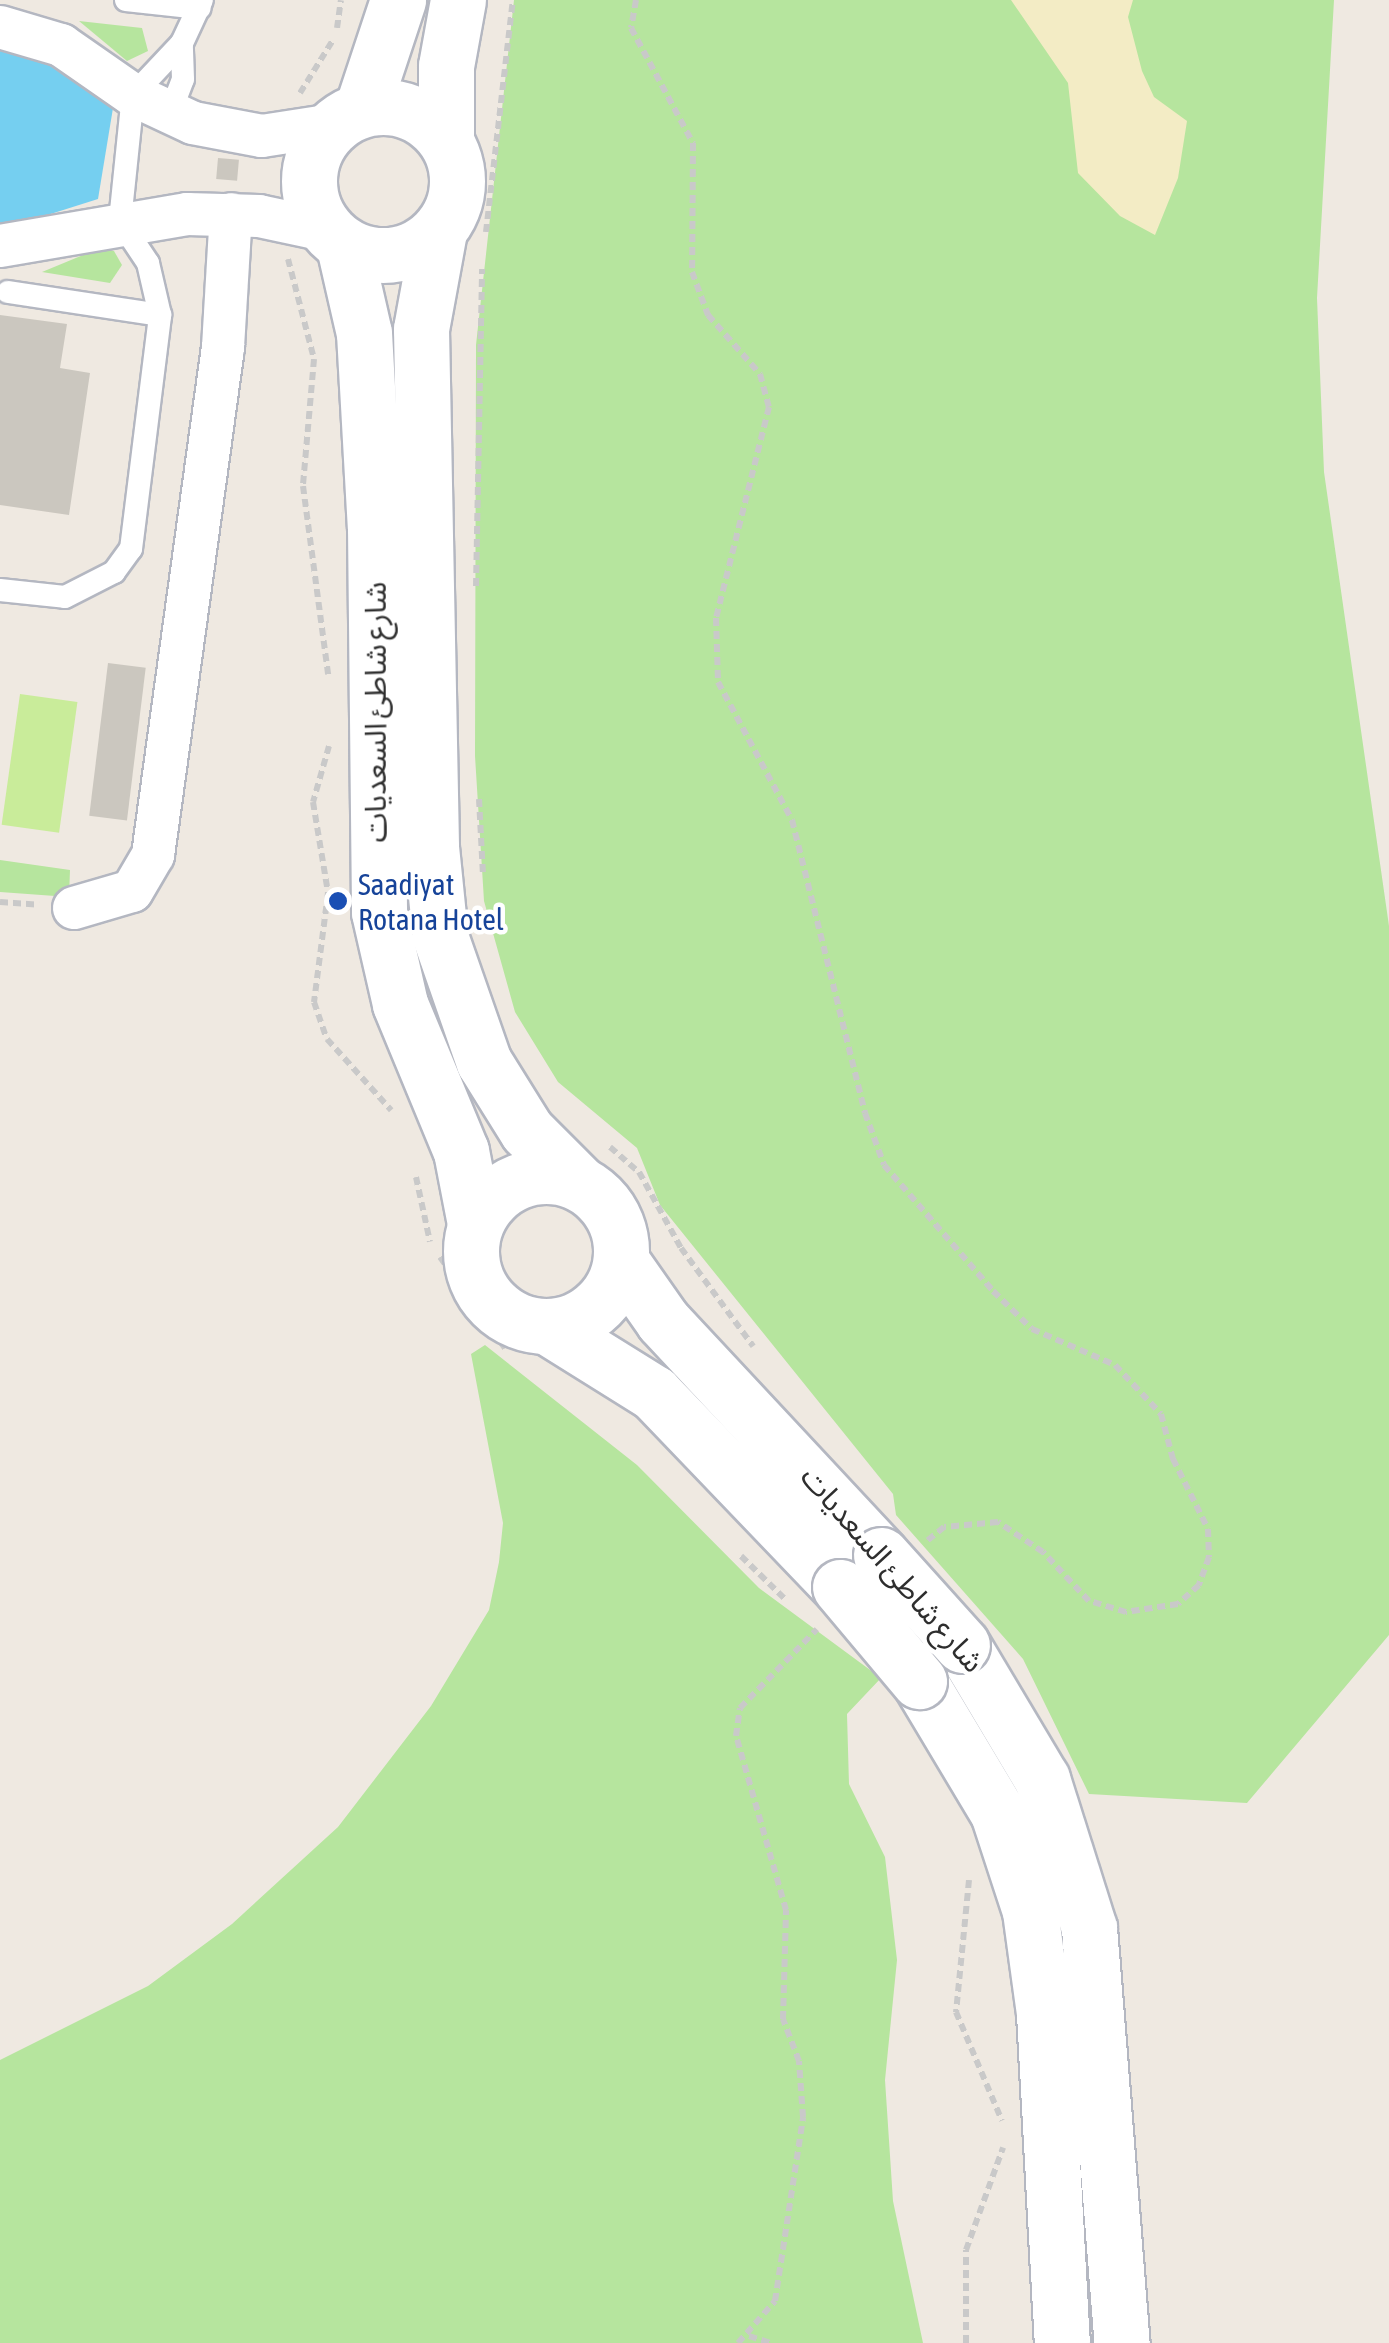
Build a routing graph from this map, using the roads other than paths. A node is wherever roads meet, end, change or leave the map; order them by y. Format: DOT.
graph roads {
  1 [pos="126,0"];
  2 [pos="398,0"];
  3 [pos="458,0"];
  4 [pos="201,4"];
  5 [pos="0,27"];
  6 [pos="182,43"];
  7 [pos="151,104"];
  8 [pos="348,117"];
  9 [pos="446,140"];
  10 [pos="231,214"];
  11 [pos="173,215"];
  12 [pos="120,221"];
  13 [pos="335,238"];
  14 [pos="469,242"];
  15 [pos="0,246"];
  16 [pos="148,263"];
  17 [pos="8,292"];
  18 [pos="160,315"];
  19 [pos="0,590"];
  20 [pos="74,908"];
  21 [pos="588,1162"];
  22 [pos="475,1224"];
  23 [pos="621,1261"];
  24 [pos="548,1327"];
  25 [pos="864,1580"];
  26 [pos="1062,2343"];
  27 [pos="1122,2343"];
  1 -- 4 [label="lane"];
  2 -- 8 [label="street"];
  3 -- 9 [label="street"];
  4 -- 6 [label="lane"];
  5 -- 7 [label="street"];
  6 -- 7 [label="lane"];
  6 -- 7 [label="lane"];
  7 -- 8 [label="street"];
  7 -- 12 [label="lane"];
  8 -- 9 [label="street"];
  8 -- 13 [label="street"];
  9 -- 14 [label="street"];
  10 -- 11 [label="street"];
  10 -- 13 [label="street"];
  10 -- 20 [label="street"];
  11 -- 12 [label="street"];
  11 -- 16 [label="lane"];
  12 -- 15 [label="street"];
  12 -- 16 [label="lane"];
  13 -- 14 [label="street"];
  13 -- 22 [label="street, شارع شاطئ السعديات"];
  14 -- 21 [label="street, شارع شاطئ السعديات"];
  16 -- 18 [label="lane"];
  17 -- 18 [label="lane"];
  18 -- 19 [label="lane"];
  21 -- 22 [label="street"];
  21 -- 23 [label="street"];
  22 -- 24 [label="street"];
  23 -- 24 [label="street"];
  23 -- 25 [label="street, شارع شاطئ السعديات"];
  24 -- 25 [label="street, شارع شاطئ السعديات"];
  25 -- 26 [label="street, شارع شاطئ السعديات, bridge"];
  25 -- 27 [label="street, شارع شاطئ السعديات, bridge"];
}
